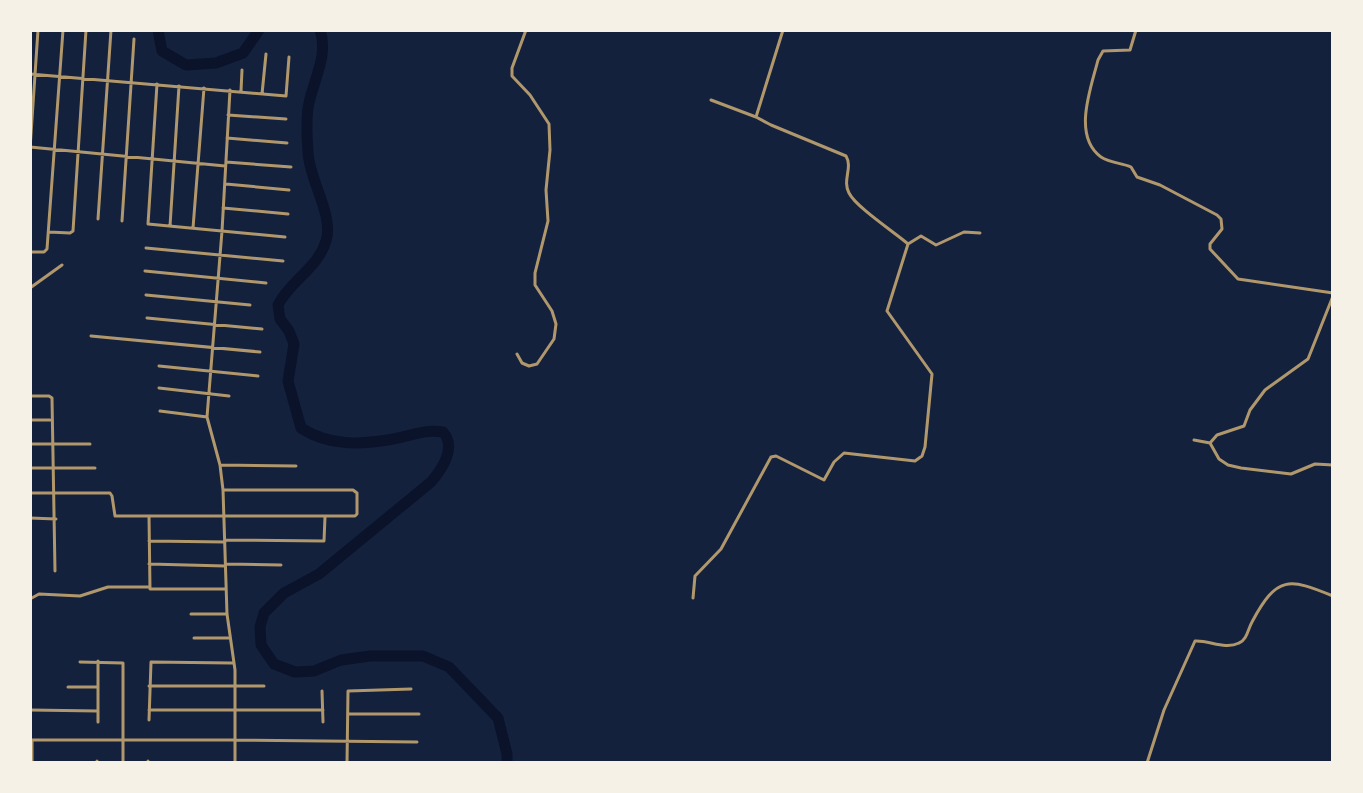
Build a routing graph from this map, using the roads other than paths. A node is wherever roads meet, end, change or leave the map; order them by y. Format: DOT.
graph roads {
  1 [pos="38,30"];
  2 [pos="63,30"];
  3 [pos="86,30"];
  4 [pos="111,30"];
  5 [pos="526,30"];
  6 [pos="783,30"];
  7 [pos="1136,30"];
  8 [pos="134,39"];
  9 [pos="266,54"];
  10 [pos="289,57"];
  11 [pos="242,70"];
  12 [pos="33,74"];
  13 [pos="59,76"];
  14 [pos="84,78"];
  15 [pos="108,80"];
  16 [pos="132,82"];
  17 [pos="157,84"];
  18 [pos="179,86"];
  19 [pos="204,88"];
  20 [pos="230,90"];
  21 [pos="241,91"];
  22 [pos="262,94"];
  23 [pos="711,100"];
  24 [pos="228,115"];
  25 [pos="756,117"];
  26 [pos="286,119"];
  27 [pos="227,138"];
  28 [pos="287,143"];
  29 [pos="30,148"];
  30 [pos="54,150"];
  31 [pos="79,152"];
  32 [pos="103,154"];
  33 [pos="126,157"];
  34 [pos="151,159"];
  35 [pos="174,161"];
  36 [pos="199,163"];
  37 [pos="225,164"];
  38 [pos="291,167"];
  39 [pos="224,184"];
  40 [pos="289,190"];
  41 [pos="223,208"];
  42 [pos="288,214"];
  43 [pos="98,219"];
  44 [pos="122,221"];
  45 [pos="170,226"];
  46 [pos="193,228"];
  47 [pos="222,231"];
  48 [pos="49,232"];
  49 [pos="980,233"];
  50 [pos="285,237"];
  51 [pos="908,244"];
  52 [pos="146,248"];
  53 [pos="30,252"];
  54 [pos="220,255"];
  55 [pos="283,261"];
  56 [pos="62,265"];
  57 [pos="145,271"];
  58 [pos="218,278"];
  59 [pos="266,283"];
  60 [pos="30,288"];
  61 [pos="1333,294"];
  62 [pos="146,295"];
  63 [pos="216,302"];
  64 [pos="250,305"];
  65 [pos="147,318"];
  66 [pos="215,325"];
  67 [pos="262,329"];
  68 [pos="91,336"];
  69 [pos="213,348"];
  70 [pos="260,352"];
  71 [pos="517,354"];
  72 [pos="159,366"];
  73 [pos="211,371"];
  74 [pos="258,376"];
  75 [pos="159,388"];
  76 [pos="209,393"];
  77 [pos="30,396"];
  78 [pos="229,396"];
  79 [pos="160,411"];
  80 [pos="207,417"];
  81 [pos="30,420"];
  82 [pos="52,420"];
  83 [pos="1194,440"];
  84 [pos="1210,443"];
  85 [pos="30,444"];
  86 [pos="52,444"];
  87 [pos="90,444"];
  88 [pos="220,465"];
  89 [pos="1333,465"];
  90 [pos="296,466"];
  91 [pos="30,468"];
  92 [pos="52,468"];
  93 [pos="95,468"];
  94 [pos="223,490"];
  95 [pos="30,493"];
  96 [pos="52,493"];
  97 [pos="149,516"];
  98 [pos="224,516"];
  99 [pos="325,517"];
  100 [pos="30,518"];
  101 [pos="56,519"];
  102 [pos="149,541"];
  103 [pos="225,541"];
  104 [pos="149,564"];
  105 [pos="226,565"];
  106 [pos="281,565"];
  107 [pos="55,571"];
  108 [pos="149,587"];
  109 [pos="226,589"];
  110 [pos="1333,596"];
  111 [pos="693,598"];
  112 [pos="30,599"];
  113 [pos="191,614"];
  114 [pos="227,614"];
  115 [pos="194,638"];
  116 [pos="228,638"];
  117 [pos="98,661"];
  118 [pos="80,662"];
  119 [pos="234,663"];
  120 [pos="149,686"];
  121 [pos="235,686"];
  122 [pos="264,686"];
  123 [pos="68,687"];
  124 [pos="98,687"];
  125 [pos="411,689"];
  126 [pos="322,691"];
  127 [pos="30,710"];
  128 [pos="149,710"];
  129 [pos="323,710"];
  130 [pos="98,711"];
  131 [pos="235,711"];
  132 [pos="348,714"];
  133 [pos="419,714"];
  134 [pos="149,720"];
  135 [pos="98,722"];
  136 [pos="323,722"];
  137 [pos="123,739"];
  138 [pos="31,740"];
  139 [pos="235,740"];
  140 [pos="348,741"];
  141 [pos="417,742"];
  142 [pos="32,763"];
  143 [pos="123,763"];
  144 [pos="235,763"];
  145 [pos="347,763"];
  146 [pos="1147,763"];
  1 -- 12 [label="street"];
  2 -- 13 [label="street"];
  3 -- 14 [label="street"];
  4 -- 15 [label="street"];
  5 -- 71 [label="street"];
  6 -- 25 [label="street"];
  7 -- 61 [label="street"];
  8 -- 16 [label="street"];
  9 -- 22 [label="street"];
  10 -- 22 [label="street"];
  11 -- 21 [label="street"];
  12 -- 13 [label="street"];
  12 -- 29 [label="street"];
  13 -- 14 [label="street"];
  13 -- 30 [label="street"];
  14 -- 15 [label="street"];
  14 -- 31 [label="street"];
  15 -- 16 [label="street"];
  15 -- 32 [label="street"];
  16 -- 17 [label="street"];
  16 -- 33 [label="street"];
  17 -- 18 [label="street"];
  17 -- 34 [label="street"];
  18 -- 19 [label="street"];
  18 -- 35 [label="street"];
  19 -- 20 [label="street"];
  19 -- 36 [label="street"];
  20 -- 21 [label="street"];
  20 -- 24 [label="street"];
  21 -- 22 [label="street"];
  23 -- 25 [label="street"];
  24 -- 26 [label="street"];
  24 -- 27 [label="street"];
  25 -- 51 [label="street"];
  27 -- 28 [label="street"];
  27 -- 37 [label="street"];
  29 -- 30 [label="street"];
  30 -- 31 [label="street"];
  30 -- 48 [label="street"];
  31 -- 32 [label="street"];
  31 -- 48 [label="street"];
  32 -- 33 [label="street"];
  32 -- 43 [label="street"];
  33 -- 34 [label="street"];
  33 -- 44 [label="street"];
  34 -- 35 [label="street"];
  34 -- 45 [label="street"];
  35 -- 36 [label="street"];
  35 -- 45 [label="street"];
  36 -- 37 [label="street"];
  36 -- 46 [label="street"];
  37 -- 38 [label="street"];
  37 -- 39 [label="street"];
  39 -- 40 [label="street"];
  39 -- 41 [label="street"];
  41 -- 42 [label="street"];
  41 -- 47 [label="street"];
  45 -- 46 [label="street"];
  46 -- 47 [label="street"];
  47 -- 50 [label="street"];
  47 -- 54 [label="street"];
  48 -- 53 [label="street"];
  49 -- 51 [label="street"];
  51 -- 111 [label="street"];
  52 -- 54 [label="street"];
  54 -- 55 [label="street"];
  54 -- 58 [label="street"];
  56 -- 60 [label="street"];
  57 -- 58 [label="street"];
  58 -- 59 [label="street"];
  58 -- 63 [label="street"];
  61 -- 84 [label="street"];
  62 -- 63 [label="street"];
  63 -- 64 [label="street"];
  63 -- 66 [label="street"];
  65 -- 66 [label="street"];
  66 -- 67 [label="street"];
  66 -- 69 [label="street"];
  68 -- 69 [label="street"];
  69 -- 70 [label="street"];
  69 -- 73 [label="street"];
  72 -- 73 [label="street"];
  73 -- 74 [label="street"];
  73 -- 76 [label="street"];
  75 -- 76 [label="street"];
  76 -- 78 [label="street"];
  76 -- 80 [label="street"];
  77 -- 82 [label="street"];
  79 -- 80 [label="street"];
  80 -- 88 [label="street"];
  81 -- 82 [label="street"];
  82 -- 86 [label="street"];
  83 -- 84 [label="street"];
  84 -- 89 [label="street"];
  85 -- 86 [label="street"];
  86 -- 87 [label="street"];
  86 -- 92 [label="street"];
  88 -- 90 [label="street"];
  88 -- 94 [label="street"];
  91 -- 92 [label="street"];
  92 -- 93 [label="street"];
  92 -- 96 [label="street"];
  94 -- 98 [label="street"];
  94 -- 99 [label="street"];
  95 -- 96 [label="street"];
  96 -- 97 [label="street"];
  96 -- 101 [label="street"];
  97 -- 98 [label="street"];
  97 -- 102 [label="street"];
  98 -- 99 [label="street"];
  98 -- 103 [label="street"];
  99 -- 103 [label="street"];
  100 -- 101 [label="street"];
  101 -- 107 [label="street"];
  102 -- 103 [label="street"];
  102 -- 104 [label="street"];
  103 -- 105 [label="street"];
  104 -- 105 [label="street"];
  104 -- 108 [label="street"];
  105 -- 106 [label="street"];
  105 -- 109 [label="street"];
  108 -- 109 [label="street"];
  108 -- 112 [label="street"];
  109 -- 114 [label="street"];
  110 -- 146 [label="street"];
  113 -- 114 [label="street"];
  114 -- 116 [label="street"];
  115 -- 116 [label="street"];
  116 -- 119 [label="street"];
  117 -- 118 [label="street"];
  117 -- 124 [label="street"];
  117 -- 137 [label="street"];
  119 -- 120 [label="street"];
  119 -- 121 [label="street"];
  120 -- 121 [label="street"];
  120 -- 128 [label="street"];
  121 -- 122 [label="street"];
  121 -- 131 [label="street"];
  123 -- 124 [label="street"];
  124 -- 130 [label="street"];
  125 -- 132 [label="street"];
  126 -- 129 [label="street"];
  127 -- 130 [label="street"];
  128 -- 131 [label="street"];
  128 -- 134 [label="street"];
  129 -- 131 [label="street"];
  129 -- 136 [label="street"];
  130 -- 135 [label="street"];
  131 -- 139 [label="street"];
  132 -- 133 [label="street"];
  132 -- 140 [label="street"];
  137 -- 138 [label="street"];
  137 -- 139 [label="street"];
  137 -- 143 [label="street"];
  138 -- 142 [label="street"];
  139 -- 140 [label="street"];
  139 -- 144 [label="street"];
  140 -- 141 [label="street"];
  140 -- 145 [label="street"];
}
